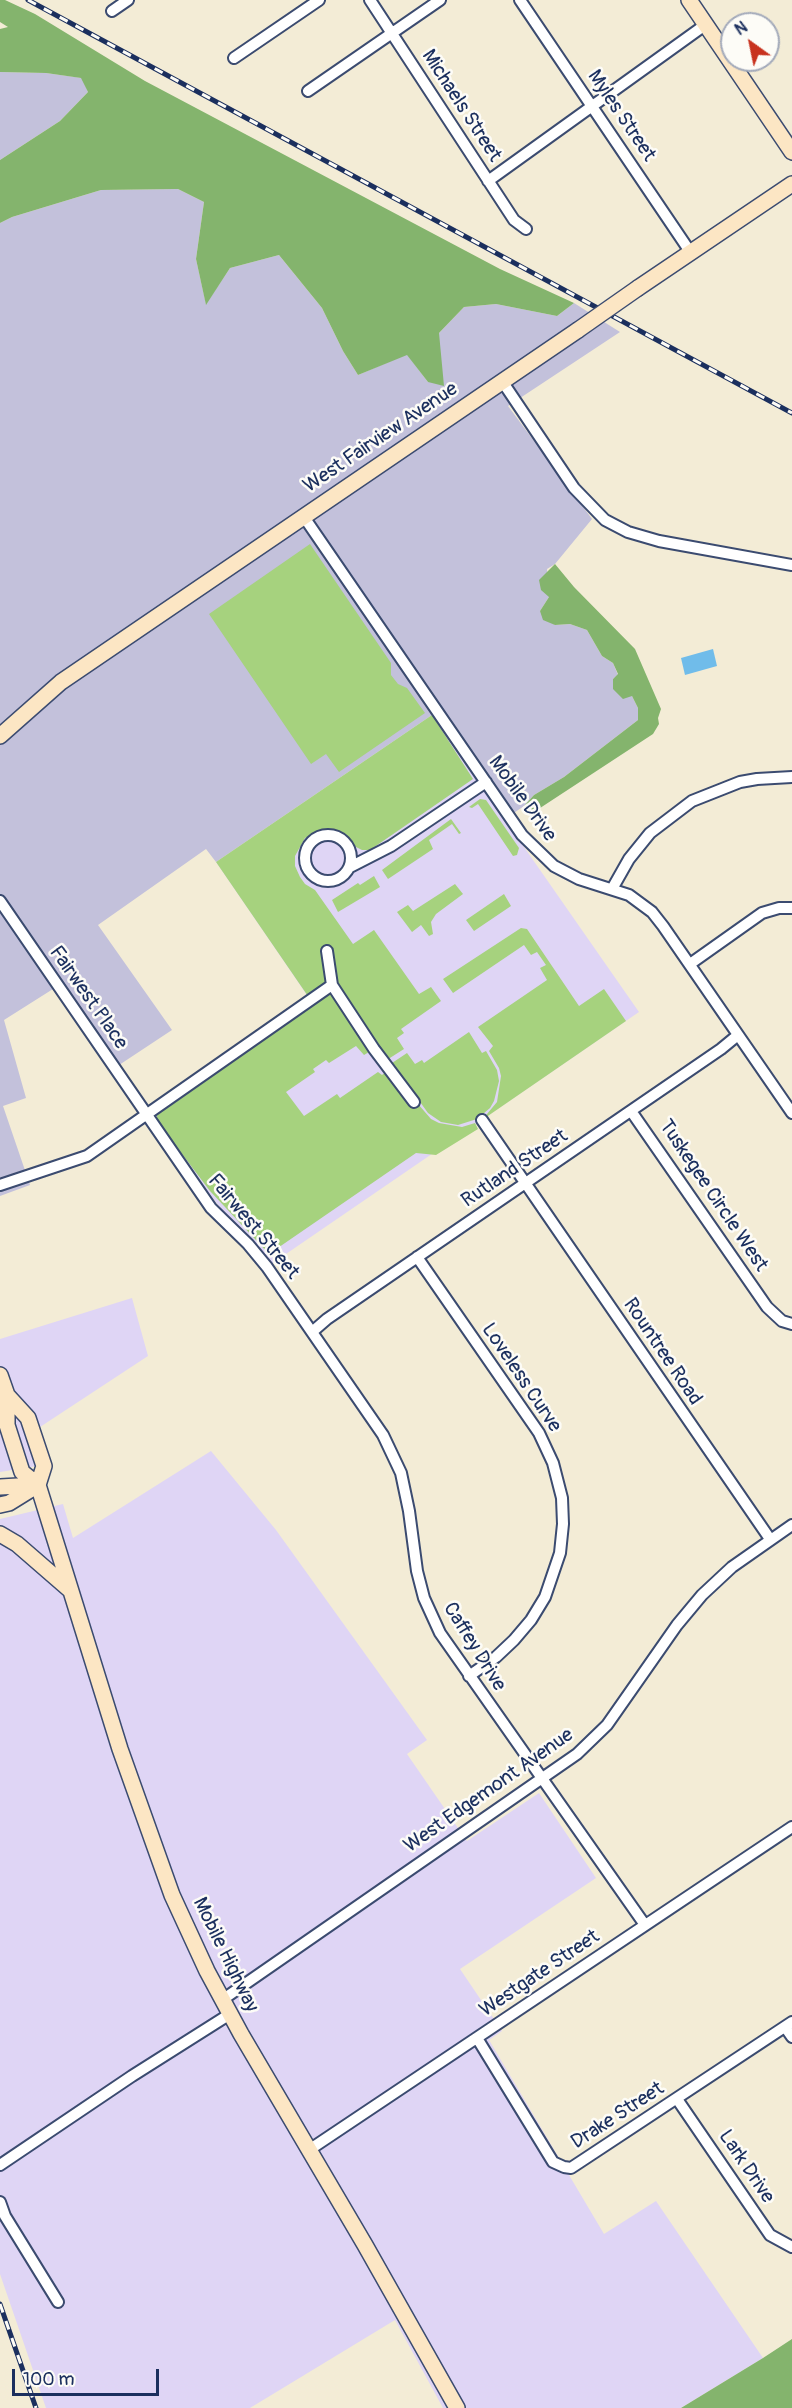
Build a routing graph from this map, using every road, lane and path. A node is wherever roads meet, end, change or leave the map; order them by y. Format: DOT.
graph roads {
  1 [pos="128,0"];
  2 [pos="319,0"];
  3 [pos="370,0"];
  4 [pos="440,0"];
  5 [pos="520,0"];
  6 [pos="688,0"];
  7 [pos="112,11"];
  8 [pos="705,25"];
  9 [pos="392,33"];
  10 [pos="234,58"];
  11 [pos="308,91"];
  12 [pos="593,105"];
  13 [pos="792,152"];
  14 [pos="488,181"];
  15 [pos="792,184"];
  16 [pos="526,229"];
  17 [pos="691,253"];
  18 [pos="502,381"];
  19 [pos="304,517"];
  20 [pos="792,565"];
  21 [pos="0,736"];
  22 [pos="792,777"];
  23 [pos="486,782"];
  24 [pos="350,867"];
  25 [pos="612,889"];
  26 [pos="0,901"];
  27 [pos="792,908"];
  28 [pos="327,951"];
  29 [pos="690,964"];
  30 [pos="332,985"];
  31 [pos="738,1035"];
  32 [pos="414,1102"];
  33 [pos="631,1111"];
  34 [pos="792,1113"];
  35 [pos="147,1115"];
  36 [pos="482,1120"];
  37 [pos="525,1184"];
  38 [pos="0,1185"];
  39 [pos="417,1257"];
  40 [pos="792,1324"];
  41 [pos="312,1332"];
  42 [pos="0,1375"];
  43 [pos="7,1395"];
  44 [pos="0,1413"];
  45 [pos="38,1485"];
  46 [pos="0,1487"];
  47 [pos="0,1505"];
  48 [pos="792,1525"];
  49 [pos="0,1534"];
  50 [pos="770,1539"];
  51 [pos="71,1590"];
  52 [pos="469,1676"];
  53 [pos="542,1779"];
  54 [pos="792,1827"];
  55 [pos="645,1925"];
  56 [pos="222,2000"];
  57 [pos="230,2014"];
  58 [pos="788,2025"];
  59 [pos="792,2037"];
  60 [pos="477,2038"];
  61 [pos="677,2099"];
  62 [pos="309,2150"];
  63 [pos="0,2165"];
  64 [pos="0,2202"];
  65 [pos="792,2247"];
  66 [pos="58,2301"];
  67 [pos="457,2408"];
  1 -- 7 [label="street"];
  2 -- 10 [label="street"];
  3 -- 9 [label="street, Michaels Street"];
  4 -- 9 [label="street"];
  5 -- 12 [label="street, Myles Street"];
  6 -- 8 [label="main road"];
  8 -- 12 [label="street"];
  8 -- 13 [label="main road"];
  9 -- 11 [label="street"];
  9 -- 14 [label="street, Michaels Street"];
  12 -- 14 [label="street"];
  12 -- 17 [label="street, Myles Street"];
  14 -- 16 [label="street, Michaels Street"];
  15 -- 17 [label="main road, West Fairview Avenue"];
  17 -- 18 [label="main road, West Fairview Avenue, bridge"];
  18 -- 19 [label="main road, West Fairview Avenue"];
  18 -- 20 [label="street"];
  19 -- 21 [label="main road, West Fairview Avenue"];
  19 -- 23 [label="street, Mobile Drive"];
  22 -- 25 [label="street"];
  23 -- 24 [label="street"];
  23 -- 25 [label="street, Mobile Drive"];
  24 -- 24 [label="street"];
  25 -- 29 [label="street, Mobile Drive"];
  26 -- 35 [label="street, Fairwest Place"];
  27 -- 29 [label="street"];
  28 -- 30 [label="street"];
  29 -- 31 [label="street, Mobile Drive"];
  30 -- 32 [label="street"];
  30 -- 35 [label="street"];
  31 -- 33 [label="street, Rutland Street"];
  31 -- 34 [label="street, Mobile Drive"];
  33 -- 37 [label="street, Rutland Street"];
  33 -- 40 [label="street, Tuskegee Circle West"];
  35 -- 38 [label="street"];
  35 -- 41 [label="street, Fairwest Street"];
  36 -- 37 [label="street, Rountree Road"];
  37 -- 39 [label="street, Rutland Street"];
  37 -- 50 [label="street, Rountree Road"];
  39 -- 41 [label="street, Rutland Street"];
  39 -- 52 [label="street, Loveless Curve"];
  41 -- 52 [label="street, Caffey Drive"];
  42 -- 43 [label="main road, Mobile Highway"];
  43 -- 44 [label="main road"];
  43 -- 45 [label="main road, Mobile Highway"];
  43 -- 45 [label="main road, Mobile Highway"];
  45 -- 46 [label="main road"];
  45 -- 47 [label="main road"];
  45 -- 51 [label="main road, Mobile Highway"];
  48 -- 50 [label="street, West Edgemont Avenue"];
  49 -- 51 [label="main road"];
  50 -- 53 [label="street, West Edgemont Avenue"];
  51 -- 56 [label="main road, Mobile Highway"];
  52 -- 53 [label="street, Caffey Drive"];
  53 -- 55 [label="street, Caffey Drive"];
  53 -- 56 [label="street, West Edgemont Avenue"];
  54 -- 55 [label="street, Westgate Street"];
  55 -- 60 [label="street, Westgate Street"];
  56 -- 57 [label="main road, Mobile Highway"];
  57 -- 62 [label="main road, Mobile Highway"];
  57 -- 63 [label="street"];
  58 -- 59 [label="street"];
  58 -- 61 [label="street, Drake Street"];
  60 -- 61 [label="street, Drake Street"];
  60 -- 62 [label="street, Westgate Street"];
  61 -- 65 [label="street, Lark Drive"];
  62 -- 67 [label="main road, Mobile Highway"];
  64 -- 66 [label="street"];
}
